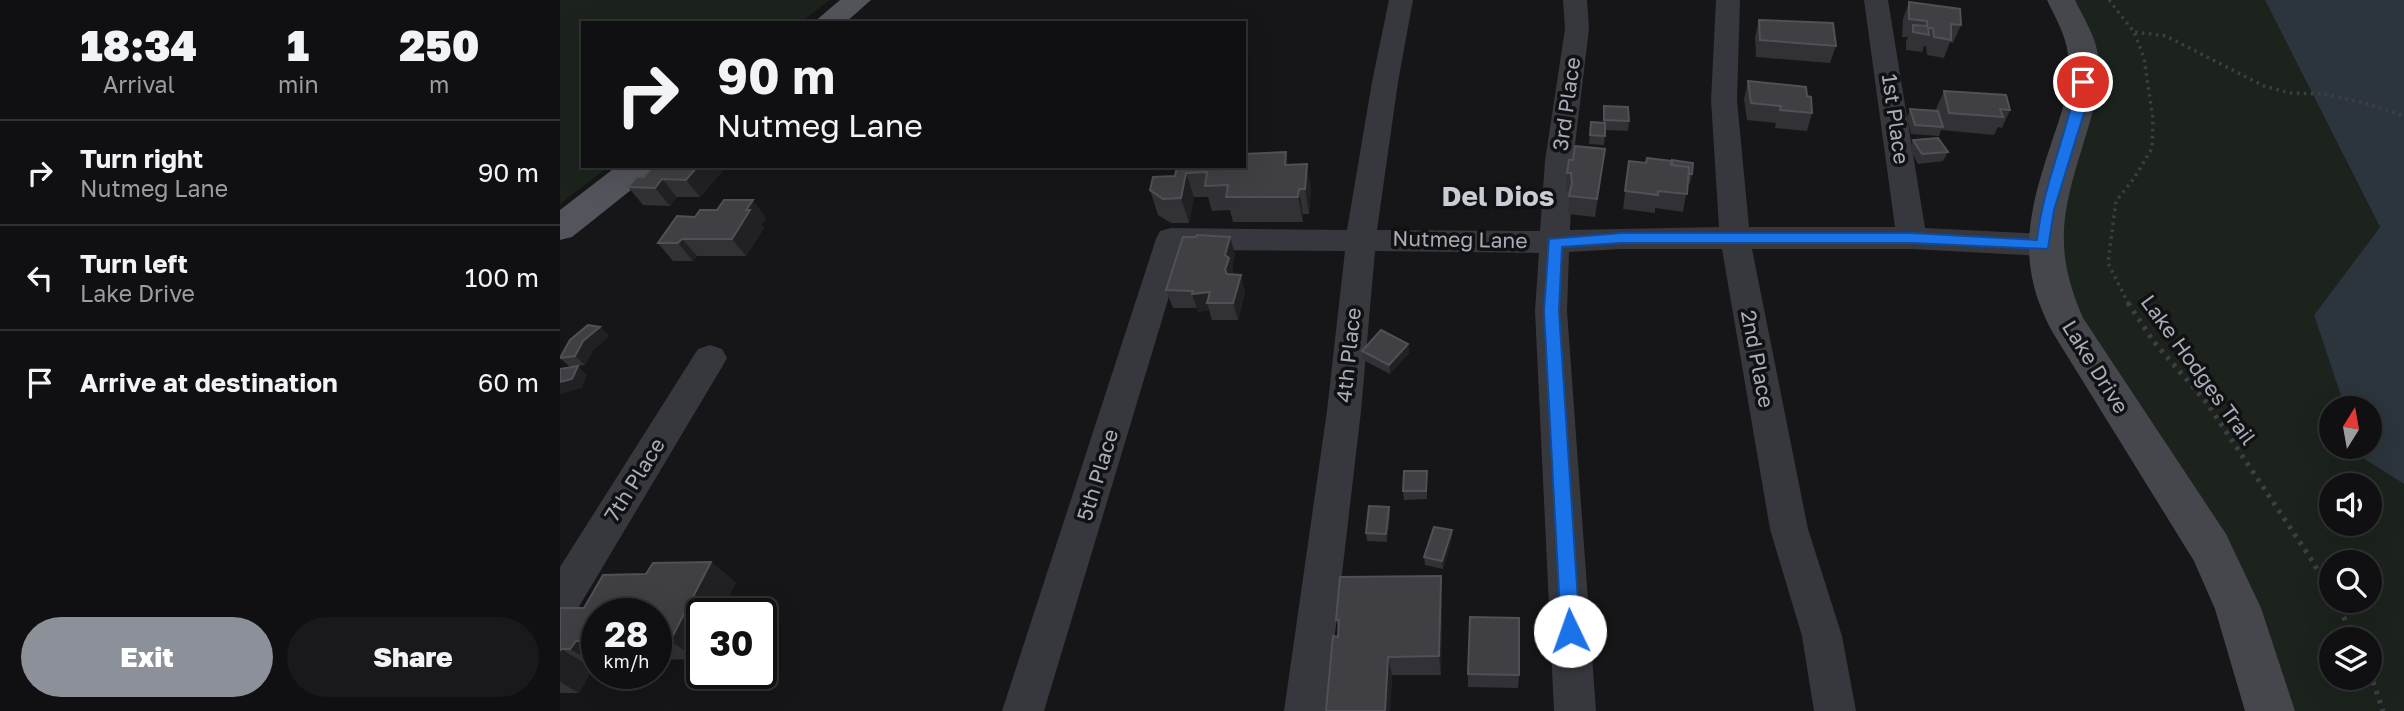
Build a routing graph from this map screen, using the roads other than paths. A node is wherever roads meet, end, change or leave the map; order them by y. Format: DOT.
graph roads {
  1 [pos="856,0"];
  2 [pos="1401,0"];
  3 [pos="1575,0"];
  4 [pos="1728,0"];
  5 [pos="1876,0"];
  6 [pos="2061,0"];
  7 [pos="830,21"];
  8 [pos="636,168"];
  9 [pos="560,228"];
  10 [pos="1911,238"];
  11 [pos="1171,239"];
  12 [pos="1361,239"];
  13 [pos="1735,239"];
  14 [pos="1555,242"];
  15 [pos="2043,245"];
  16 [pos="710,358"];
  17 [pos="560,602"];
  18 [pos="1023,711"];
  19 [pos="1305,711"];
  20 [pos="1575,711"];
  21 [pos="1835,711"];
  22 [pos="2270,711"];
  1 -- 7 [label="main road"];
  2 -- 12 [label="street, 4th Place"];
  3 -- 14 [label="street, 3rd Place"];
  4 -- 13 [label="street, 2nd Place"];
  5 -- 10 [label="street, 1st Place"];
  6 -- 15 [label="street, Lake Drive"];
  8 -- 9 [label="main road"];
  10 -- 13 [label="street, Nutmeg Lane"];
  10 -- 15 [label="street, Nutmeg Lane"];
  11 -- 12 [label="street, Nutmeg Lane"];
  11 -- 18 [label="street, 5th Place"];
  12 -- 14 [label="street, Nutmeg Lane"];
  12 -- 19 [label="street, 4th Place"];
  13 -- 14 [label="street, Nutmeg Lane"];
  13 -- 21 [label="street, 2nd Place"];
  14 -- 20 [label="street, 3rd Place"];
  15 -- 22 [label="street, Lake Drive"];
  16 -- 17 [label="street, 7th Place"];
}
